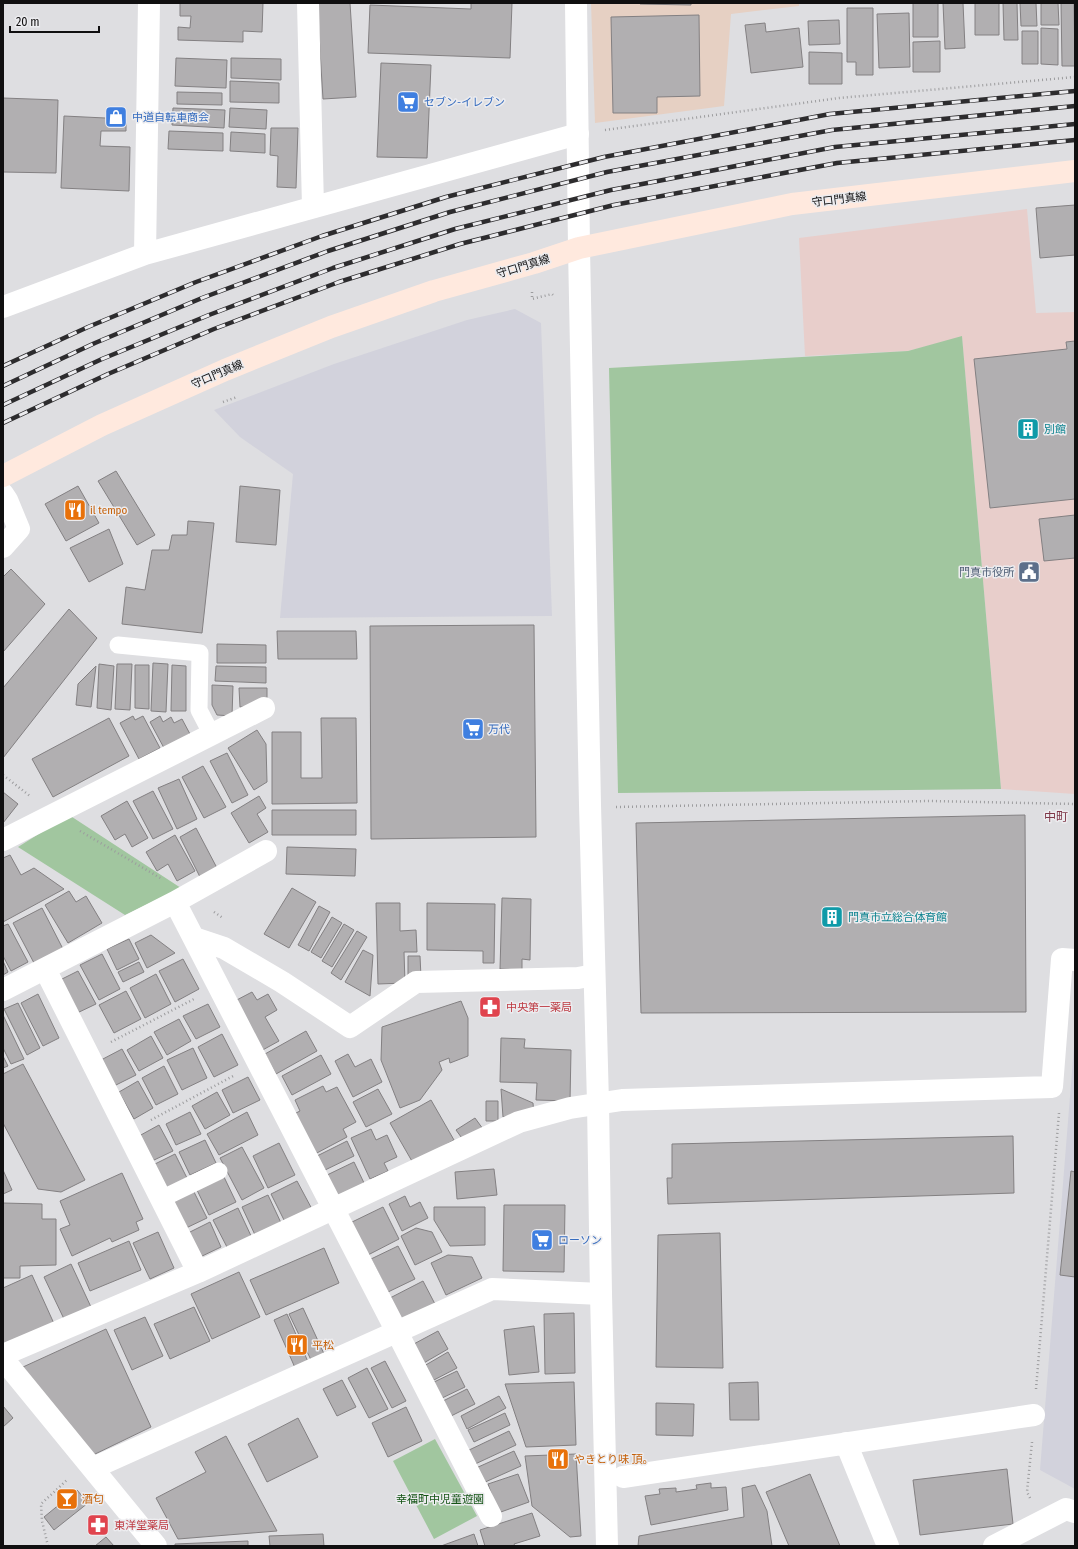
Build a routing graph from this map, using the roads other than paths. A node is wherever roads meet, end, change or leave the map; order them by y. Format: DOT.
graph roads {
  1 [pos="149,3"];
  2 [pos="308,3"];
  3 [pos="576,3"];
  4 [pos="578,134"];
  5 [pos="1075,171"];
  6 [pos="313,207"];
  7 [pos="579,248"];
  8 [pos="145,254"];
  9 [pos="3,307"];
  10 [pos="3,476"];
  11 [pos="3,494"];
  12 [pos="3,547"];
  13 [pos="118,645"];
  14 [pos="264,708"];
  15 [pos="212,735"];
  16 [pos="3,840"];
  17 [pos="266,851"];
  18 [pos="182,898"];
  19 [pos="194,938"];
  20 [pos="1075,960"];
  21 [pos="45,969"];
  22 [pos="594,975"];
  23 [pos="3,990"];
  24 [pos="598,1104"];
  25 [pos="218,1171"];
  26 [pos="161,1199"];
  27 [pos="334,1210"];
  28 [pos="198,1272"];
  29 [pos="601,1294"];
  30 [pos="398,1332"];
  31 [pos="3,1355"];
  32 [pos="3,1359"];
  33 [pos="1034,1415"];
  34 [pos="846,1443"];
  35 [pos="91,1464"];
  36 [pos="623,1477"];
  37 [pos="1075,1512"];
  38 [pos="490,1516"];
  39 [pos="156,1546"];
  40 [pos="607,1546"];
  41 [pos="888,1546"];
  42 [pos="994,1546"];
  1 -- 8 [label="street"];
  2 -- 6 [label="street"];
  3 -- 4 [label="street"];
  4 -- 6 [label="street"];
  4 -- 7 [label="street"];
  5 -- 7 [label="main road, 守口門真線"];
  6 -- 8 [label="street"];
  7 -- 10 [label="main road, 守口門真線"];
  7 -- 22 [label="street"];
  8 -- 9 [label="street"];
  11 -- 12 [label="street"];
  13 -- 15 [label="lane"];
  14 -- 15 [label="street"];
  15 -- 16 [label="street"];
  17 -- 18 [label="street"];
  18 -- 19 [label="street"];
  18 -- 21 [label="street"];
  19 -- 22 [label="street"];
  19 -- 27 [label="street"];
  20 -- 24 [label="street"];
  21 -- 23 [label="street"];
  21 -- 26 [label="street"];
  22 -- 24 [label="street"];
  24 -- 27 [label="street"];
  24 -- 29 [label="street"];
  25 -- 26 [label="lane"];
  26 -- 28 [label="street"];
  27 -- 28 [label="street"];
  27 -- 30 [label="street"];
  28 -- 31 [label="street"];
  29 -- 30 [label="street"];
  29 -- 40 [label="street"];
  30 -- 35 [label="street"];
  30 -- 38 [label="street"];
  32 -- 35 [label="street"];
  33 -- 34 [label="street"];
  34 -- 36 [label="street"];
  34 -- 41 [label="street"];
  35 -- 39 [label="street"];
  37 -- 42 [label="street"];
}
